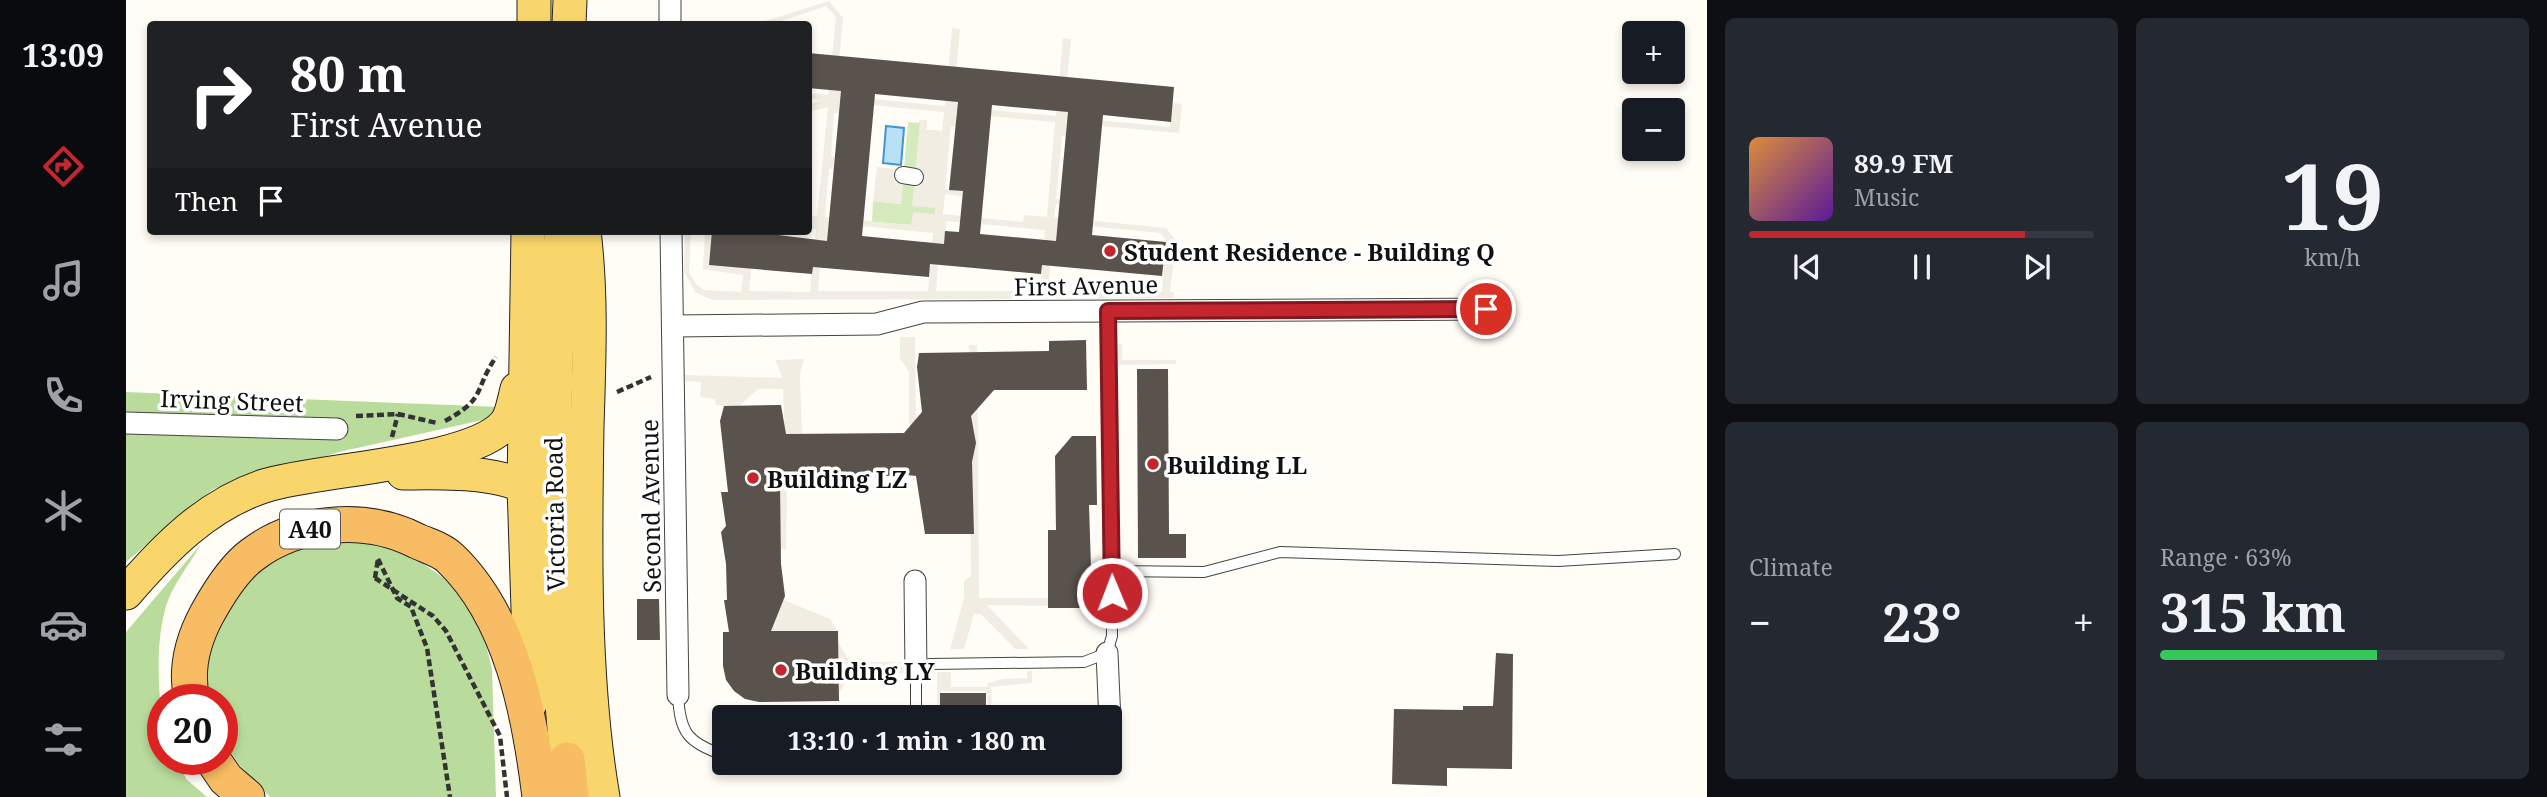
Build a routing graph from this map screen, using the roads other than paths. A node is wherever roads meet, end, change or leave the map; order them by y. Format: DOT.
graph roads {
  1 [pos="534,0"];
  2 [pos="570,0"];
  3 [pos="670,0"];
  4 [pos="534,21"];
  5 [pos="569,21"];
  6 [pos="670,21"];
  7 [pos="527,235"];
  8 [pos="561,235"];
  9 [pos="585,235"];
  10 [pos="671,235"];
  11 [pos="1501,309"];
  12 [pos="1108,311"];
  13 [pos="674,326"];
  14 [pos="511,360"];
  15 [pos="126,423"];
  16 [pos="337,429"];
  17 [pos="349,472"];
  18 [pos="524,486"];
  19 [pos="553,527"];
  20 [pos="1675,554"];
  21 [pos="1112,571"];
  22 [pos="915,581"];
  23 [pos="126,593"];
  24 [pos="1107,653"];
  25 [pos="916,673"];
  26 [pos="188,684"];
  27 [pos="678,695"];
  28 [pos="916,705"];
  29 [pos="1109,705"];
  30 [pos="712,749"];
  31 [pos="548,773"];
  32 [pos="223,775"];
  33 [pos="247,797"];
  34 [pos="571,797"];
  35 [pos="603,797"];
  1 -- 4 [label="main road"];
  2 -- 5 [label="main road"];
  3 -- 6 [label="street"];
  7 -- 14 [label="main road, Victoria Road"];
  8 -- 19 [label="main road, Victoria Road"];
  9 -- 35 [label="main road"];
  10 -- 13 [label="street, Second Avenue"];
  11 -- 12 [label="street, First Avenue"];
  12 -- 13 [label="street, First Avenue"];
  12 -- 21 [label="lane"];
  13 -- 27 [label="street, Second Avenue"];
  14 -- 17 [label="main road"];
  14 -- 18 [label="main road, Victoria Road"];
  15 -- 16 [label="street, Irving Street"];
  17 -- 18 [label="main road"];
  17 -- 23 [label="main road"];
  18 -- 19 [label="main road"];
  18 -- 31 [label="main road, Victoria Road"];
  19 -- 31 [label="main road, Victoria Road / A40"];
  20 -- 21 [label="lane"];
  21 -- 24 [label="lane"];
  22 -- 25 [label="street"];
  24 -- 25 [label="lane"];
  24 -- 29 [label="street"];
  25 -- 28 [label="lane"];
  26 -- 31 [label="highway, A40"];
  27 -- 30 [label="lane, Second Avenue"];
  31 -- 34 [label="highway, Victoria Road / A40"];
  32 -- 33 [label="highway"];
}
